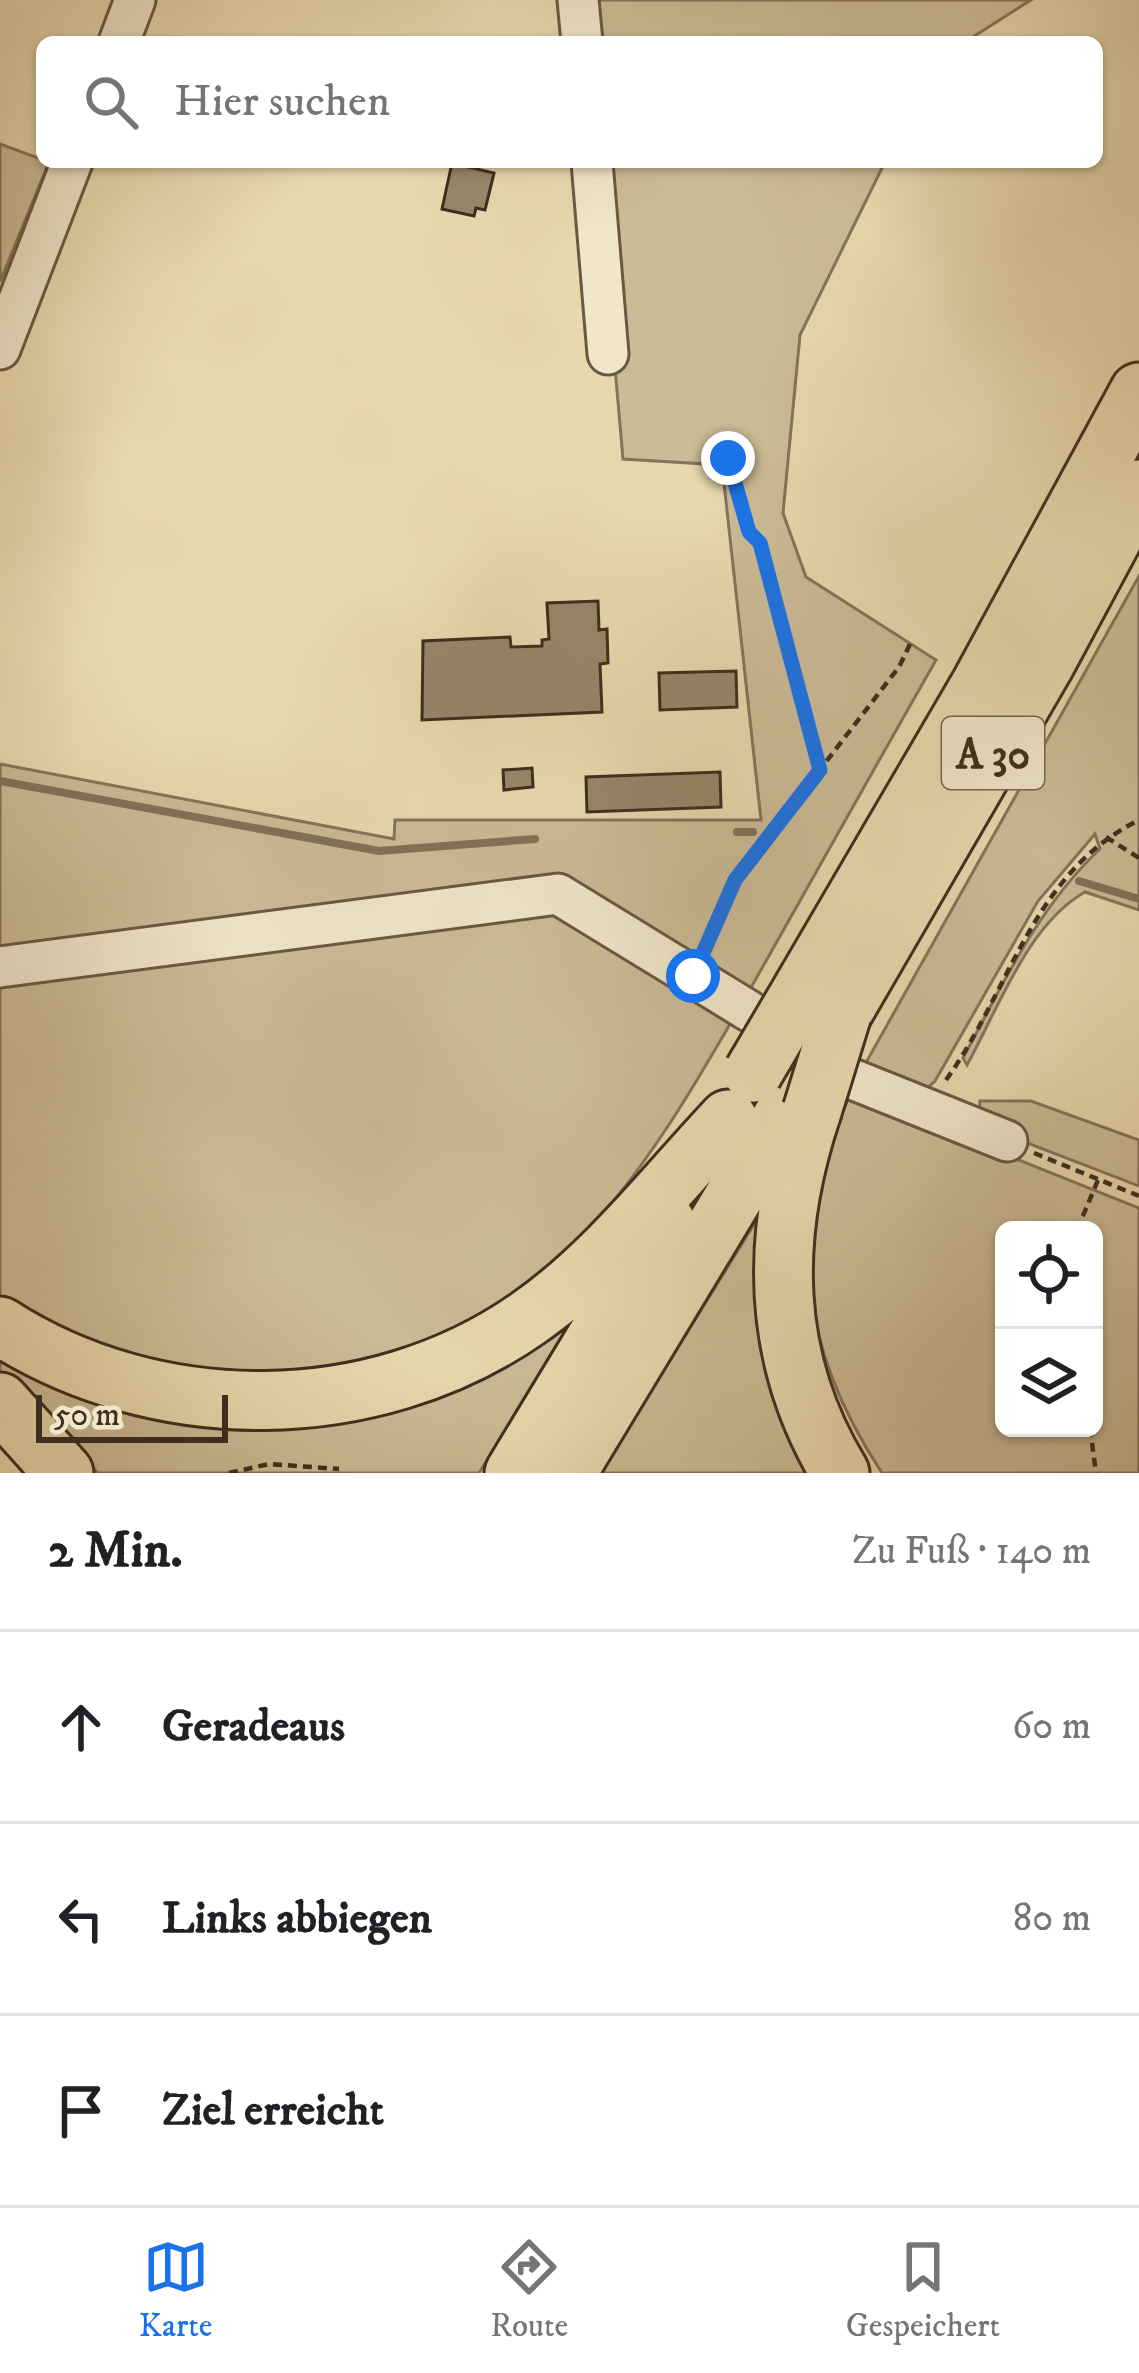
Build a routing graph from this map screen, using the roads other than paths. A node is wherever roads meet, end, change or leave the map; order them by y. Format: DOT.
graph roads {
  1 [pos="135,0"];
  2 [pos="578,0"];
  3 [pos="121,36"];
  4 [pos="581,36"];
  5 [pos="70,168"];
  6 [pos="592,168"];
  7 [pos="0,349"];
  8 [pos="608,354"];
  9 [pos="1139,392"];
  10 [pos="1139,489"];
  11 [pos="0,968"];
  12 [pos="822,1001"];
  13 [pos="749,1011"];
  14 [pos="788,1096"];
  15 [pos="1007,1141"];
  16 [pos="0,1326"];
  17 [pos="0,1402"];
  18 [pos="64,1473"];
  19 [pos="514,1473"];
  20 [pos="567,1473"];
  21 [pos="840,1473"];
  1 -- 3 [label="street"];
  2 -- 4 [label="street"];
  5 -- 7 [label="street"];
  6 -- 8 [label="street"];
  9 -- 12 [label="highway, A 30"];
  10 -- 12 [label="highway, A 30"];
  11 -- 13 [label="street"];
  12 -- 14 [label="highway, A 30, bridge"];
  14 -- 15 [label="street"];
  14 -- 16 [label="highway"];
  14 -- 19 [label="highway, A 30"];
  14 -- 20 [label="highway, A 30"];
  14 -- 21 [label="highway"];
  17 -- 18 [label="highway"];
}
